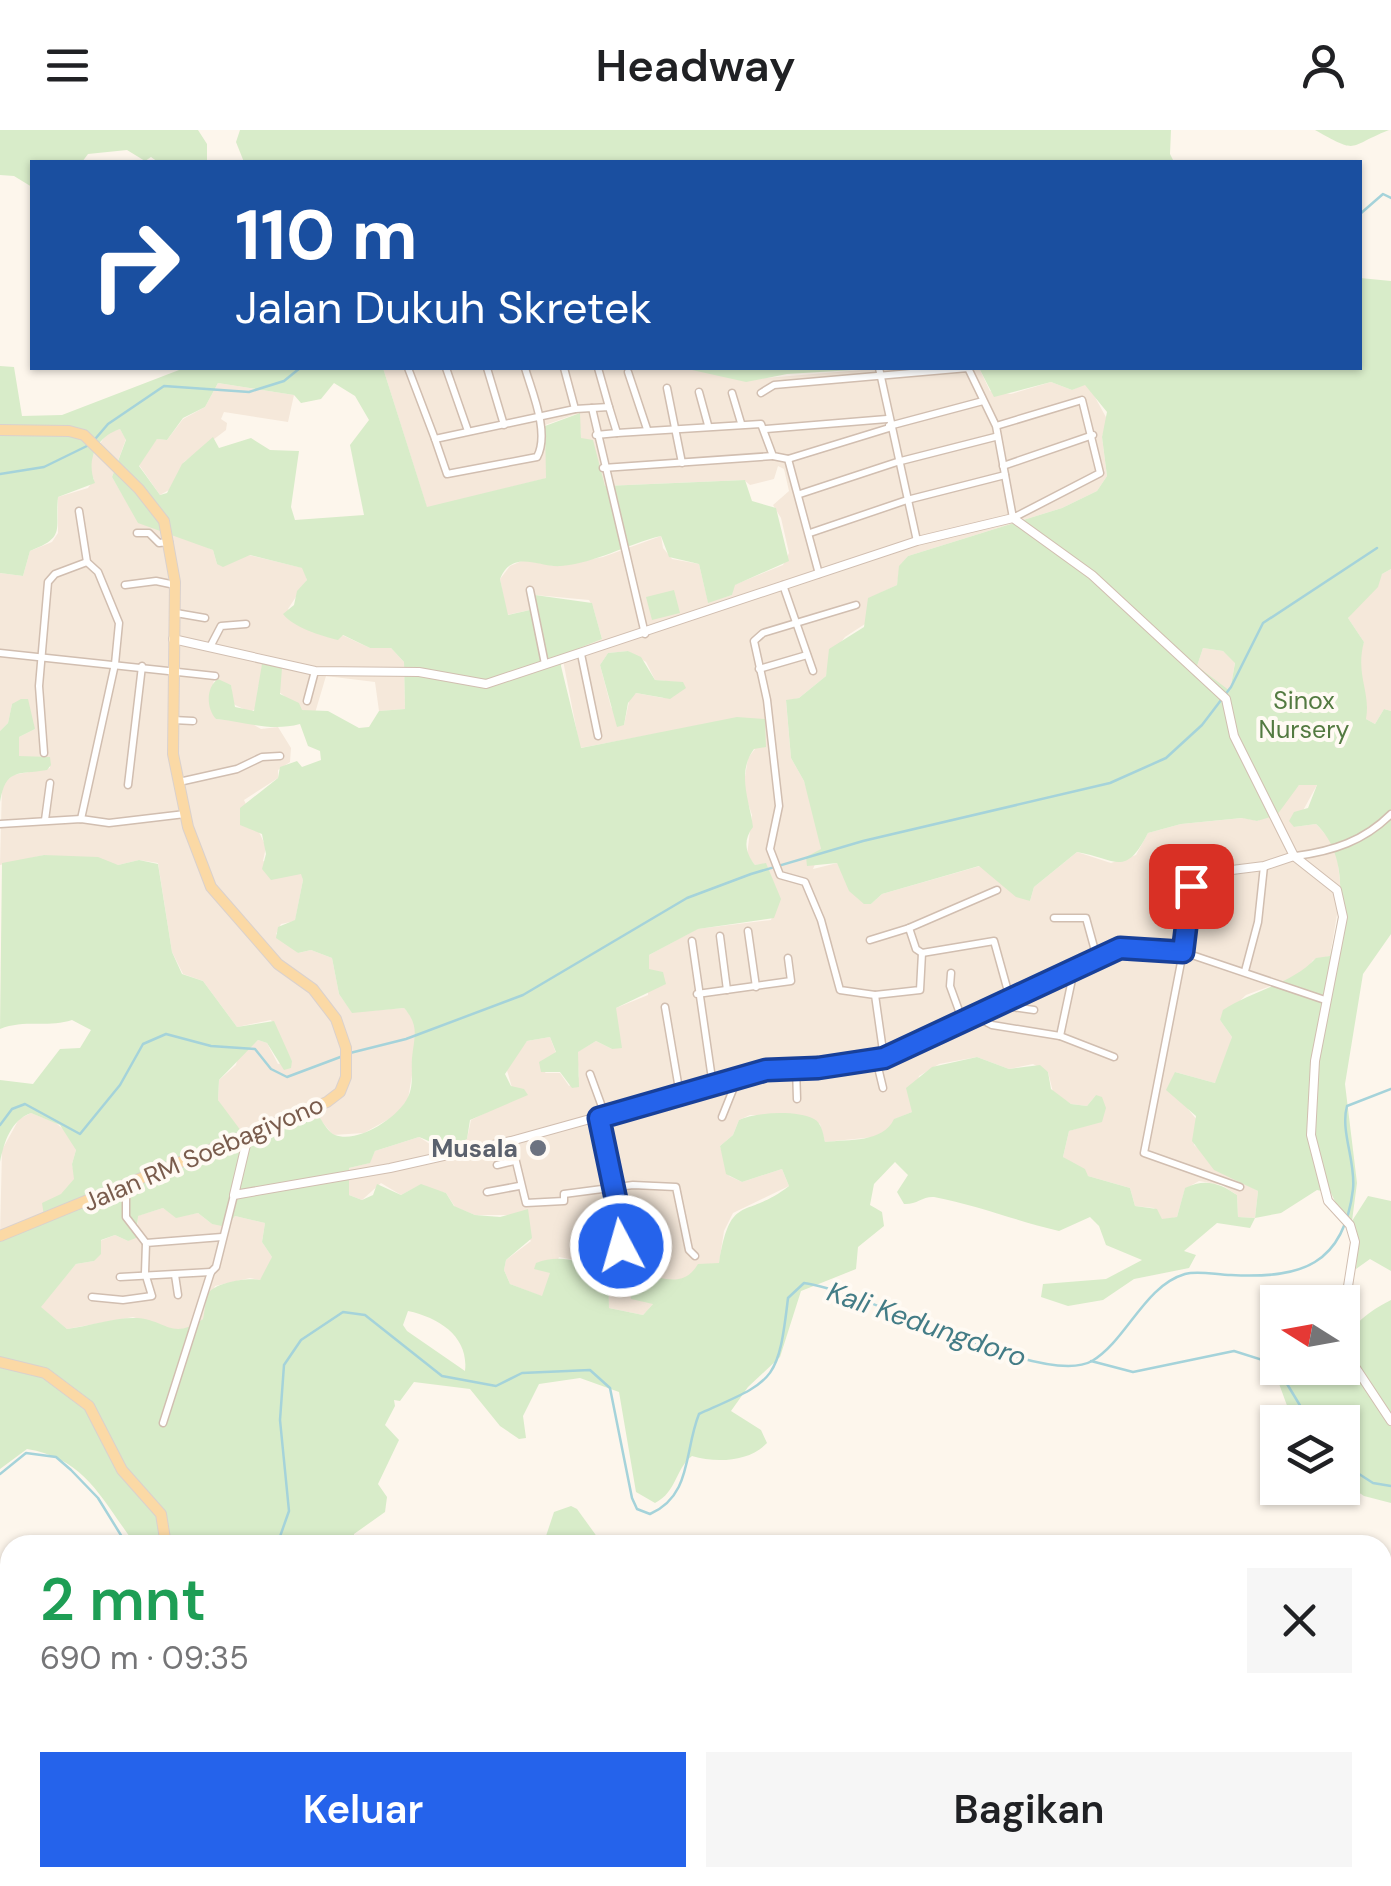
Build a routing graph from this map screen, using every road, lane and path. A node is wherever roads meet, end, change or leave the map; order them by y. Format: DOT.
graph roads {
  1 [pos="409,370"];
  2 [pos="447,370"];
  3 [pos="487,370"];
  4 [pos="527,370"];
  5 [pos="565,370"];
  6 [pos="599,370"];
  7 [pos="878,370"];
  8 [pos="948,370"];
  9 [pos="969,370"];
  10 [pos="628,372"];
  11 [pos="880,377"];
  12 [pos="667,388"];
  13 [pos="699,392"];
  14 [pos="732,393"];
  15 [pos="762,393"];
  16 [pos="983,401"];
  17 [pos="576,408"];
  18 [pos="592,408"];
  19 [pos="609,408"];
  20 [pos="540,419"];
  21 [pos="741,423"];
  22 [pos="504,425"];
  23 [pos="708,425"];
  24 [pos="888,425"];
  25 [pos="996,426"];
  26 [pos="678,427"];
  27 [pos="647,428"];
  28 [pos="766,429"];
  29 [pos="0,430"];
  30 [pos="468,431"];
  31 [pos="618,433"];
  32 [pos="596,435"];
  33 [pos="1093,435"];
  34 [pos="995,438"];
  35 [pos="435,439"];
  36 [pos="773,456"];
  37 [pos="788,459"];
  38 [pos="898,462"];
  39 [pos="682,463"];
  40 [pos="602,468"];
  41 [pos="1004,471"];
  42 [pos="800,494"];
  43 [pos="907,500"];
  44 [pos="79,511"];
  45 [pos="1013,518"];
  46 [pos="137,533"];
  47 [pos="810,533"];
  48 [pos="916,541"];
  49 [pos="170,542"];
  50 [pos="87,562"];
  51 [pos="819,574"];
  52 [pos="125,585"];
  53 [pos="175,585"];
  54 [pos="782,585"];
  55 [pos="530,590"];
  56 [pos="856,605"];
  57 [pos="174,613"];
  58 [pos="205,618"];
  59 [pos="246,624"];
  60 [pos="796,624"];
  61 [pos="644,634"];
  62 [pos="174,639"];
  63 [pos="210,647"];
  64 [pos="0,653"];
  65 [pos="581,654"];
  66 [pos="42,656"];
  67 [pos="807,656"];
  68 [pos="116,664"];
  69 [pos="545,664"];
  70 [pos="142,666"];
  71 [pos="759,669"];
  72 [pos="172,670"];
  73 [pos="315,670"];
  74 [pos="813,672"];
  75 [pos="214,676"];
  76 [pos="308,701"];
  77 [pos="172,720"];
  78 [pos="193,721"];
  79 [pos="598,736"];
  80 [pos="44,753"];
  81 [pos="280,756"];
  82 [pos="50,782"];
  83 [pos="178,782"];
  84 [pos="128,785"];
  85 [pos="185,814"];
  86 [pos="1391,814"];
  87 [pos="81,819"];
  88 [pos="45,820"];
  89 [pos="0,824"];
  90 [pos="1294,856"];
  91 [pos="1264,866"];
  92 [pos="1175,872"];
  93 [pos="1192,875"];
  94 [pos="997,890"];
  95 [pos="1054,918"];
  96 [pos="908,928"];
  97 [pos="748,931"];
  98 [pos="720,936"];
  99 [pos="870,940"];
  100 [pos="692,942"];
  101 [pos="1183,952"];
  102 [pos="922,953"];
  103 [pos="788,958"];
  104 [pos="1097,959"];
  105 [pos="1074,970"];
  106 [pos="1246,971"];
  107 [pos="951,973"];
  108 [pos="756,987"];
  109 [pos="727,990"];
  110 [pos="697,994"];
  111 [pos="875,995"];
  112 [pos="1009,996"];
  113 [pos="1325,1000"];
  114 [pos="998,1005"];
  115 [pos="665,1007"];
  116 [pos="1034,1010"];
  117 [pos="973,1014"];
  118 [pos="962,1019"];
  119 [pos="1060,1036"];
  120 [pos="1114,1057"];
  121 [pos="879,1058"];
  122 [pos="796,1067"];
  123 [pos="590,1074"];
  124 [pos="738,1076"];
  125 [pos="713,1086"];
  126 [pos="883,1088"];
  127 [pos="680,1095"];
  128 [pos="798,1099"];
  129 [pos="602,1116"];
  130 [pos="722,1118"];
  131 [pos="249,1132"];
  132 [pos="511,1141"];
  133 [pos="514,1161"];
  134 [pos="497,1165"];
  135 [pos="126,1184"];
  136 [pos="519,1186"];
  137 [pos="1240,1187"];
  138 [pos="613,1188"];
  139 [pos="487,1192"];
  140 [pos="234,1195"];
  141 [pos="0,1236"];
  142 [pos="222,1237"];
  143 [pos="146,1243"];
  144 [pos="694,1256"];
  145 [pos="618,1265"];
  146 [pos="211,1272"];
  147 [pos="145,1273"];
  148 [pos="174,1274"];
  149 [pos="120,1277"];
  150 [pos="178,1295"];
  151 [pos="92,1296"];
  152 [pos="0,1362"];
  153 [pos="1391,1421"];
  154 [pos="163,1424"];
  155 [pos="164,1535"];
  1 -- 35 [label="street"];
  2 -- 30 [label="street"];
  3 -- 22 [label="street"];
  4 -- 20 [label="street"];
  5 -- 17 [label="street"];
  6 -- 19 [label="street"];
  7 -- 11 [label="street"];
  8 -- 11 [label="street"];
  9 -- 16 [label="street"];
  10 -- 27 [label="street"];
  11 -- 15 [label="street"];
  11 -- 24 [label="street"];
  12 -- 26 [label="street"];
  13 -- 23 [label="street"];
  14 -- 21 [label="street"];
  16 -- 24 [label="street"];
  16 -- 25 [label="street"];
  17 -- 18 [label="street"];
  17 -- 20 [label="street"];
  18 -- 19 [label="street"];
  18 -- 32 [label="street"];
  19 -- 31 [label="street"];
  20 -- 22 [label="street"];
  20 -- 35 [label="street"];
  21 -- 23 [label="street"];
  21 -- 28 [label="street"];
  22 -- 30 [label="street"];
  23 -- 26 [label="street"];
  24 -- 28 [label="street"];
  24 -- 37 [label="street"];
  24 -- 38 [label="street"];
  25 -- 33 [label="street"];
  25 -- 34 [label="street"];
  26 -- 27 [label="street"];
  26 -- 39 [label="street"];
  27 -- 31 [label="street"];
  28 -- 36 [label="street"];
  29 -- 49 [label="main road, Jalan RM Soebagiyono"];
  30 -- 35 [label="street"];
  31 -- 32 [label="street"];
  32 -- 40 [label="street"];
  33 -- 41 [label="street"];
  33 -- 45 [label="street"];
  34 -- 38 [label="street"];
  34 -- 41 [label="street"];
  36 -- 37 [label="street"];
  36 -- 39 [label="street"];
  37 -- 42 [label="street"];
  38 -- 42 [label="street"];
  38 -- 43 [label="street"];
  39 -- 40 [label="street"];
  40 -- 61 [label="street"];
  41 -- 43 [label="street"];
  41 -- 45 [label="street"];
  42 -- 47 [label="street"];
  43 -- 47 [label="street"];
  43 -- 48 [label="street"];
  44 -- 50 [label="street"];
  45 -- 48 [label="street"];
  45 -- 90 [label="street"];
  46 -- 49 [label="street"];
  47 -- 51 [label="street"];
  48 -- 51 [label="street"];
  49 -- 53 [label="main road, Jalan RM Soebagiyono"];
  50 -- 66 [label="street"];
  50 -- 68 [label="street"];
  51 -- 54 [label="street"];
  52 -- 53 [label="street"];
  53 -- 57 [label="main road, Jalan RM Soebagiyono"];
  54 -- 60 [label="street"];
  54 -- 61 [label="street"];
  55 -- 69 [label="street"];
  56 -- 60 [label="street"];
  57 -- 58 [label="street"];
  57 -- 62 [label="main road, Jalan RM Soebagiyono"];
  59 -- 63 [label="street"];
  60 -- 67 [label="street"];
  60 -- 71 [label="street"];
  61 -- 65 [label="street"];
  62 -- 63 [label="street"];
  62 -- 72 [label="main road, Jalan RM Soebagiyono"];
  63 -- 73 [label="street"];
  64 -- 66 [label="street"];
  65 -- 69 [label="street"];
  65 -- 79 [label="street"];
  66 -- 68 [label="street"];
  66 -- 80 [label="street"];
  67 -- 71 [label="street"];
  67 -- 74 [label="street"];
  68 -- 70 [label="street"];
  68 -- 87 [label="street"];
  69 -- 73 [label="street"];
  70 -- 72 [label="street"];
  70 -- 84 [label="street"];
  71 -- 111 [label="street"];
  72 -- 75 [label="street"];
  72 -- 77 [label="main road, Jalan RM Soebagiyono"];
  73 -- 76 [label="street"];
  77 -- 78 [label="street"];
  77 -- 83 [label="main road, Jalan RM Soebagiyono"];
  81 -- 83 [label="street"];
  82 -- 88 [label="street"];
  83 -- 85 [label="main road, Jalan RM Soebagiyono"];
  85 -- 87 [label="street"];
  85 -- 131 [label="main road, Jalan RM Soebagiyono"];
  86 -- 90 [label="street"];
  87 -- 88 [label="street"];
  88 -- 89 [label="street"];
  90 -- 91 [label="street"];
  90 -- 113 [label="street"];
  91 -- 93 [label="street"];
  91 -- 106 [label="street"];
  92 -- 93 [label="street"];
  93 -- 101 [label="street"];
  94 -- 96 [label="street"];
  95 -- 104 [label="street"];
  96 -- 99 [label="street"];
  96 -- 102 [label="street"];
  97 -- 108 [label="street"];
  98 -- 109 [label="street"];
  100 -- 110 [label="street"];
  101 -- 104 [label="street"];
  101 -- 106 [label="street"];
  101 -- 137 [label="street"];
  102 -- 111 [label="street"];
  102 -- 112 [label="street"];
  103 -- 108 [label="street"];
  104 -- 105 [label="street"];
  105 -- 112 [label="street"];
  105 -- 119 [label="street"];
  106 -- 113 [label="street"];
  107 -- 118 [label="street"];
  108 -- 109 [label="street"];
  109 -- 110 [label="street"];
  110 -- 125 [label="street"];
  111 -- 121 [label="street"];
  112 -- 114 [label="street"];
  113 -- 153 [label="street"];
  114 -- 116 [label="street"];
  114 -- 117 [label="street"];
  115 -- 127 [label="street"];
  117 -- 118 [label="street"];
  117 -- 119 [label="street"];
  118 -- 121 [label="street"];
  119 -- 120 [label="street"];
  121 -- 122 [label="street"];
  121 -- 126 [label="street"];
  122 -- 124 [label="street"];
  122 -- 128 [label="street"];
  123 -- 129 [label="street"];
  124 -- 125 [label="street"];
  124 -- 130 [label="street"];
  125 -- 127 [label="street"];
  127 -- 129 [label="street"];
  129 -- 132 [label="street"];
  129 -- 138 [label="street"];
  131 -- 135 [label="main road, Jalan RM Soebagiyono"];
  131 -- 140 [label="street"];
  132 -- 133 [label="street"];
  132 -- 140 [label="street"];
  133 -- 134 [label="street"];
  133 -- 136 [label="street"];
  135 -- 141 [label="main road, Jalan RM Soebagiyono"];
  135 -- 143 [label="street"];
  136 -- 138 [label="street"];
  136 -- 139 [label="street"];
  138 -- 144 [label="street"];
  138 -- 145 [label="street"];
  140 -- 142 [label="street"];
  142 -- 143 [label="street"];
  142 -- 146 [label="street"];
  143 -- 147 [label="street"];
  146 -- 148 [label="street"];
  146 -- 154 [label="street"];
  147 -- 148 [label="street"];
  147 -- 149 [label="street"];
  147 -- 151 [label="street"];
  148 -- 150 [label="street"];
  152 -- 155 [label="main road"];
}
